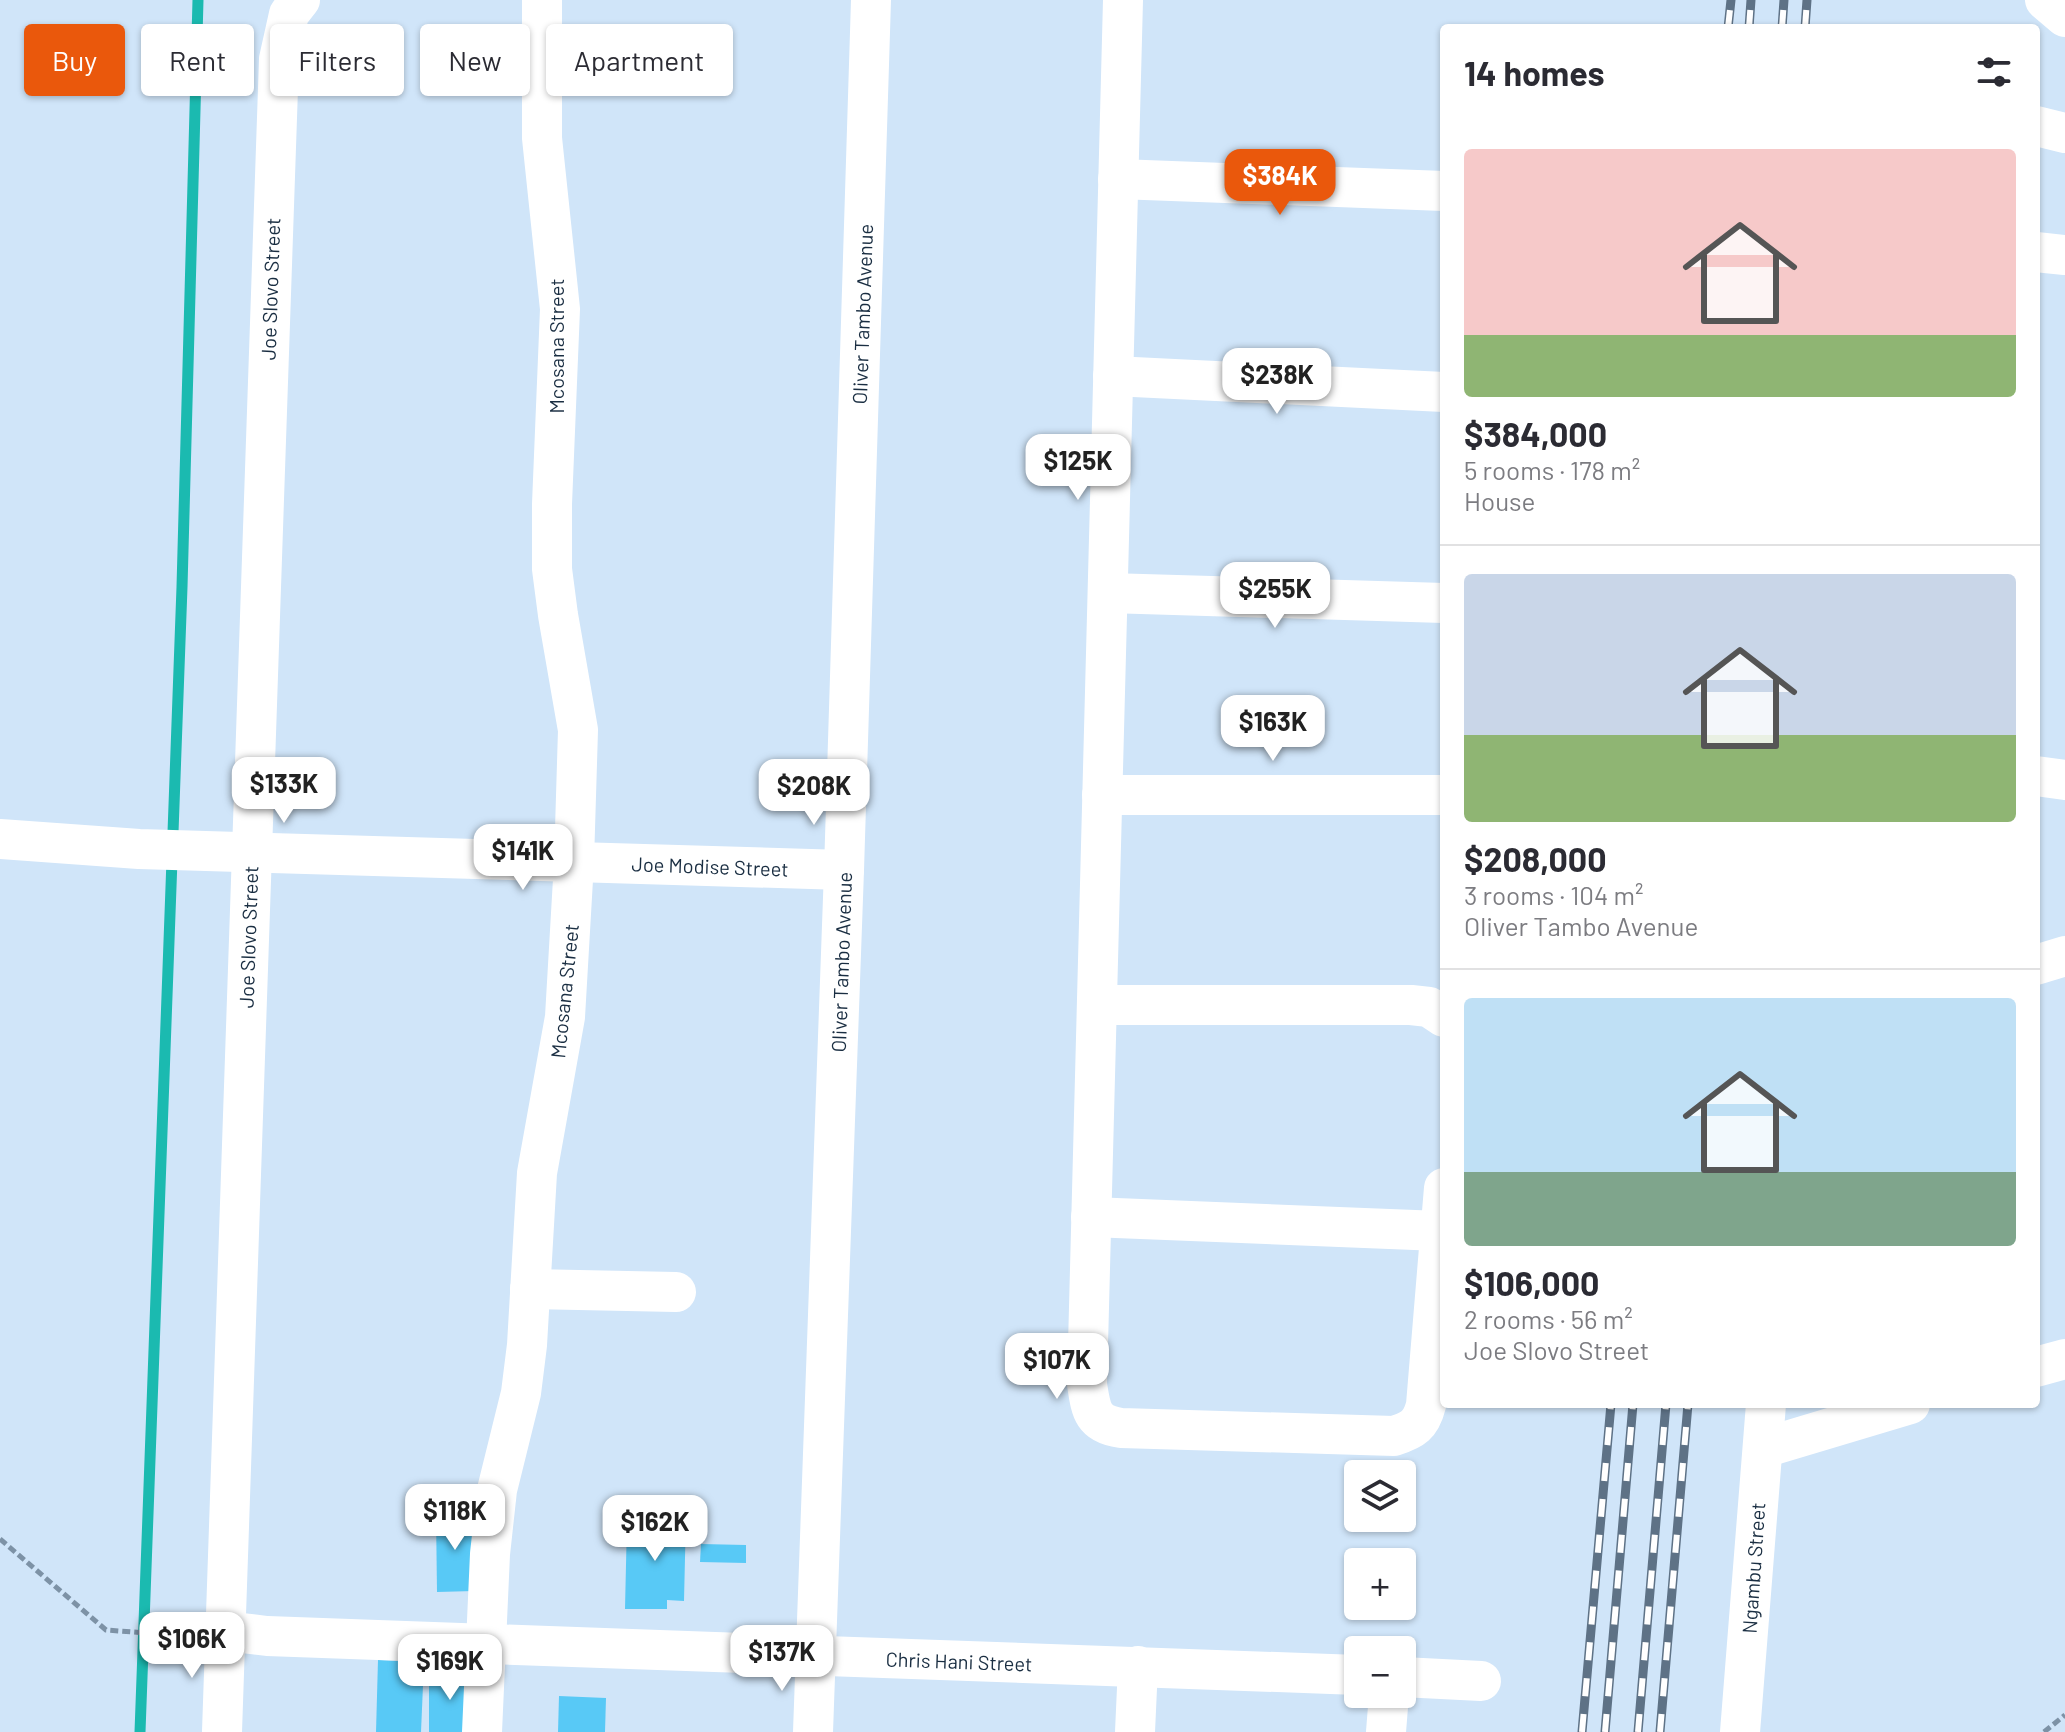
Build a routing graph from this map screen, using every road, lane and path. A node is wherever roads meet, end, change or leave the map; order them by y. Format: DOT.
graph roads {
  1 [pos="542,0"];
  2 [pos="871,0"];
  3 [pos="1123,0"];
  4 [pos="2045,0"];
  5 [pos="299,1"];
  6 [pos="2065,17"];
  7 [pos="2040,127"];
  8 [pos="2065,133"];
  9 [pos="1118,179"];
  10 [pos="1440,191"];
  11 [pos="2040,252"];
  12 [pos="2065,255"];
  13 [pos="1113,376"];
  14 [pos="1440,392"];
  15 [pos="1108,593"];
  16 [pos="1440,603"];
  17 [pos="2040,777"];
  18 [pos="2065,780"];
  19 [pos="1102,795"];
  20 [pos="1440,795"];
  21 [pos="0,839"];
  22 [pos="251,853"];
  23 [pos="574,862"];
  24 [pos="844,870"];
  25 [pos="2065,956"];
  26 [pos="2040,964"];
  27 [pos="1097,1005"];
  28 [pos="1440,1014"];
  29 [pos="1091,1217"];
  30 [pos="1440,1231"];
  31 [pos="530,1289"];
  32 [pos="676,1292"];
  33 [pos="2065,1359"];
  34 [pos="2040,1366"];
  35 [pos="1766,1408"];
  36 [pos="1897,1408"];
  37 [pos="1763,1448"];
  38 [pos="0,1539"];
  39 [pos="225,1631"];
  40 [pos="160,1634"];
  41 [pos="486,1643"];
  42 [pos="816,1657"];
  43 [pos="1138,1666"];
  44 [pos="1344,1674"];
  45 [pos="1416,1678"];
  46 [pos="1481,1681"];
  47 [pos="1388,1708"];
  48 [pos="2065,1715"];
  49 [pos="222,1732"];
  50 [pos="482,1732"];
  51 [pos="813,1732"];
  52 [pos="1135,1732"];
  53 [pos="1386,1732"];
  54 [pos="1740,1732"];
  55 [pos="2044,1732"];
  1 -- 23 [label="street, Mcosana Street"];
  2 -- 24 [label="street, Oliver Tambo Avenue"];
  3 -- 9 [label="street"];
  4 -- 6 [label="street"];
  5 -- 22 [label="street, Joe Slovo Street"];
  7 -- 8 [label="street"];
  9 -- 10 [label="street"];
  9 -- 13 [label="street"];
  11 -- 12 [label="street"];
  13 -- 14 [label="street"];
  13 -- 15 [label="street"];
  15 -- 16 [label="street"];
  15 -- 19 [label="street"];
  17 -- 18 [label="street"];
  19 -- 20 [label="street"];
  19 -- 27 [label="street"];
  21 -- 22 [label="street, Joe Modise Street"];
  22 -- 23 [label="street, Joe Modise Street"];
  22 -- 39 [label="street, Joe Slovo Street"];
  23 -- 24 [label="street, Joe Modise Street"];
  23 -- 31 [label="street, Mcosana Street"];
  24 -- 42 [label="street, Oliver Tambo Avenue"];
  25 -- 26 [label="street"];
  27 -- 28 [label="street"];
  27 -- 29 [label="street"];
  29 -- 30 [label="street"];
  29 -- 30 [label="street"];
  31 -- 32 [label="street"];
  31 -- 41 [label="street, Mcosana Street"];
  33 -- 34 [label="street"];
  35 -- 37 [label="street, Ngambu Street"];
  36 -- 37 [label="street"];
  37 -- 54 [label="street, Ngambu Street"];
  38 -- 40 [label="path"];
  39 -- 41 [label="street, Chris Hani Street"];
  39 -- 49 [label="street, Joe Slovo Street"];
  41 -- 42 [label="street, Chris Hani Street"];
  41 -- 50 [label="street, Mcosana Street"];
  42 -- 43 [label="street, Chris Hani Street"];
  42 -- 51 [label="street, Oliver Tambo Avenue"];
  43 -- 44 [label="street, Chris Hani Street"];
  43 -- 52 [label="street"];
  45 -- 46 [label="street"];
  47 -- 53 [label="street"];
  48 -- 55 [label="path"];
}
